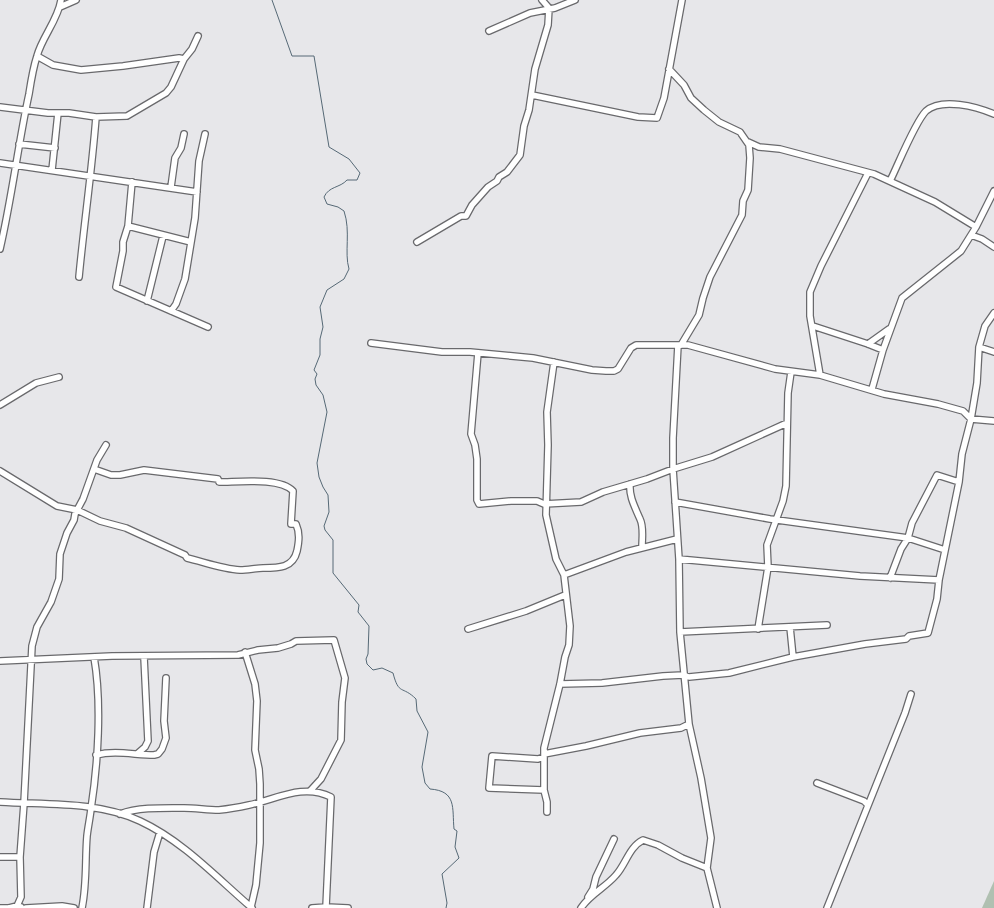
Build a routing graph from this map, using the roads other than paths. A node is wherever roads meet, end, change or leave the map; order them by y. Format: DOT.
graph roads {
  1 [pos="60,0"];
  2 [pos="76,0"];
  3 [pos="542,0"];
  4 [pos="575,0"];
  5 [pos="682,0"];
  6 [pos="60,7"];
  7 [pos="549,8"];
  8 [pos="489,31"];
  9 [pos="198,36"];
  10 [pos="37,56"];
  11 [pos="184,59"];
  12 [pos="669,69"];
  13 [pos="532,95"];
  14 [pos="0,107"];
  15 [pos="25,111"];
  16 [pos="58,113"];
  17 [pos="994,114"];
  18 [pos="96,116"];
  19 [pos="184,134"];
  20 [pos="205,134"];
  21 [pos="748,142"];
  22 [pos="19,144"];
  23 [pos="55,148"];
  24 [pos="0,162"];
  25 [pos="16,165"];
  26 [pos="52,170"];
  27 [pos="868,173"];
  28 [pos="91,176"];
  29 [pos="890,181"];
  30 [pos="132,182"];
  31 [pos="170,186"];
  32 [pos="994,191"];
  33 [pos="197,192"];
  34 [pos="128,226"];
  35 [pos="976,227"];
  36 [pos="2,235"];
  37 [pos="971,235"];
  38 [pos="163,236"];
  39 [pos="191,242"];
  40 [pos="417,242"];
  41 [pos="994,247"];
  42 [pos="0,249"];
  43 [pos="78,277"];
  44 [pos="148,301"];
  45 [pos="171,311"];
  46 [pos="994,313"];
  47 [pos="813,326"];
  48 [pos="208,327"];
  49 [pos="891,328"];
  50 [pos="371,343"];
  51 [pos="868,344"];
  52 [pos="680,345"];
  53 [pos="979,347"];
  54 [pos="883,350"];
  55 [pos="994,352"];
  56 [pos="478,353"];
  57 [pos="554,362"];
  58 [pos="791,372"];
  59 [pos="820,375"];
  60 [pos="59,377"];
  61 [pos="872,389"];
  62 [pos="0,405"];
  63 [pos="971,419"];
  64 [pos="994,421"];
  65 [pos="787,423"];
  66 [pos="106,445"];
  67 [pos="94,469"];
  68 [pos="673,469"];
  69 [pos="0,471"];
  70 [pos="959,482"];
  71 [pos="630,484"];
  72 [pos="675,502"];
  73 [pos="546,503"];
  74 [pos="77,510"];
  75 [pos="776,520"];
  76 [pos="908,538"];
  77 [pos="677,539"];
  78 [pos="642,547"];
  79 [pos="945,550"];
  80 [pos="678,559"];
  81 [pos="768,568"];
  82 [pos="564,575"];
  83 [pos="890,578"];
  84 [pos="939,580"];
  85 [pos="565,595"];
  86 [pos="827,625"];
  87 [pos="790,627"];
  88 [pos="468,629"];
  89 [pos="758,629"];
  90 [pos="680,632"];
  91 [pos="245,652"];
  92 [pos="94,657"];
  93 [pos="144,657"];
  94 [pos="793,657"];
  95 [pos="31,660"];
  96 [pos="0,661"];
  97 [pos="683,676"];
  98 [pos="166,678"];
  99 [pos="560,684"];
  100 [pos="911,694"];
  101 [pos="689,724"];
  102 [pos="137,754"];
  103 [pos="96,755"];
  104 [pos="544,756"];
  105 [pos="817,783"];
  106 [pos="544,790"];
  107 [pos="310,791"];
  108 [pos="0,802"];
  109 [pos="260,802"];
  110 [pos="24,803"];
  111 [pos="868,805"];
  112 [pos="92,808"];
  113 [pos="547,812"];
  114 [pos="120,814"];
  115 [pos="160,832"];
  116 [pos="614,839"];
  117 [pos="0,857"];
  118 [pos="20,857"];
  119 [pos="707,868"];
  120 [pos="587,899"];
  121 [pos="17,906"];
  122 [pos="251,907"];
  123 [pos="326,907"];
  124 [pos="0,908"];
  125 [pos="8,908"];
  126 [pos="25,908"];
  127 [pos="74,908"];
  128 [pos="82,908"];
  129 [pos="147,908"];
  130 [pos="312,908"];
  131 [pos="348,908"];
  132 [pos="581,908"];
  133 [pos="717,908"];
  134 [pos="827,908"];
  1 -- 6 [label="street"];
  2 -- 6 [label="street"];
  3 -- 7 [label="street"];
  4 -- 7 [label="street"];
  5 -- 12 [label="street"];
  6 -- 10 [label="street"];
  7 -- 8 [label="street"];
  7 -- 13 [label="street"];
  9 -- 11 [label="street"];
  10 -- 11 [label="street"];
  10 -- 15 [label="street"];
  11 -- 18 [label="street"];
  12 -- 13 [label="street"];
  12 -- 21 [label="street"];
  13 -- 40 [label="street"];
  14 -- 15 [label="street"];
  15 -- 16 [label="street"];
  15 -- 22 [label="street"];
  16 -- 18 [label="street"];
  16 -- 23 [label="street"];
  17 -- 29 [label="street"];
  18 -- 28 [label="street"];
  19 -- 31 [label="street"];
  20 -- 33 [label="street"];
  21 -- 27 [label="street"];
  21 -- 52 [label="street"];
  22 -- 23 [label="street"];
  22 -- 25 [label="street"];
  23 -- 26 [label="street"];
  24 -- 25 [label="street"];
  25 -- 26 [label="street"];
  25 -- 36 [label="street"];
  26 -- 28 [label="street"];
  27 -- 29 [label="street"];
  27 -- 47 [label="street"];
  28 -- 30 [label="street"];
  28 -- 43 [label="street"];
  29 -- 35 [label="street"];
  30 -- 31 [label="street"];
  30 -- 34 [label="street"];
  31 -- 33 [label="street"];
  32 -- 35 [label="street"];
  33 -- 39 [label="street"];
  34 -- 38 [label="street"];
  34 -- 44 [label="street"];
  35 -- 37 [label="street"];
  36 -- 42 [label="street"];
  37 -- 41 [label="street"];
  37 -- 49 [label="street"];
  38 -- 39 [label="street"];
  38 -- 44 [label="street"];
  39 -- 45 [label="street"];
  44 -- 45 [label="street"];
  45 -- 48 [label="street"];
  46 -- 53 [label="street"];
  47 -- 51 [label="street"];
  47 -- 59 [label="street"];
  49 -- 51 [label="street"];
  49 -- 54 [label="street"];
  50 -- 56 [label="street"];
  51 -- 54 [label="street"];
  52 -- 57 [label="street"];
  52 -- 58 [label="street"];
  52 -- 68 [label="street"];
  53 -- 55 [label="street"];
  53 -- 63 [label="street"];
  54 -- 61 [label="street"];
  56 -- 57 [label="street"];
  56 -- 73 [label="street"];
  57 -- 73 [label="street"];
  58 -- 59 [label="street"];
  58 -- 65 [label="street"];
  59 -- 61 [label="street"];
  60 -- 62 [label="street"];
  61 -- 63 [label="street"];
  63 -- 64 [label="street"];
  63 -- 70 [label="street"];
  65 -- 68 [label="street"];
  65 -- 75 [label="street"];
  66 -- 67 [label="street"];
  67 -- 74 [label="street"];
  67 -- 74 [label="street"];
  68 -- 71 [label="street"];
  68 -- 72 [label="street"];
  69 -- 74 [label="street"];
  70 -- 76 [label="street"];
  70 -- 79 [label="street"];
  71 -- 73 [label="street"];
  71 -- 78 [label="street"];
  72 -- 75 [label="street"];
  72 -- 77 [label="street"];
  73 -- 82 [label="street"];
  74 -- 95 [label="street"];
  75 -- 76 [label="street"];
  75 -- 81 [label="street"];
  76 -- 79 [label="street"];
  76 -- 83 [label="street"];
  77 -- 78 [label="street"];
  77 -- 80 [label="street"];
  78 -- 82 [label="street"];
  79 -- 84 [label="street"];
  80 -- 81 [label="street"];
  80 -- 90 [label="street"];
  81 -- 83 [label="street"];
  81 -- 89 [label="street"];
  82 -- 85 [label="street"];
  83 -- 84 [label="street"];
  84 -- 94 [label="street"];
  85 -- 88 [label="street"];
  85 -- 99 [label="street"];
  86 -- 87 [label="street"];
  87 -- 89 [label="street"];
  87 -- 94 [label="street"];
  89 -- 90 [label="street"];
  90 -- 97 [label="street"];
  91 -- 93 [label="street"];
  91 -- 107 [label="street"];
  91 -- 109 [label="street"];
  92 -- 93 [label="street"];
  92 -- 95 [label="street"];
  92 -- 103 [label="street"];
  93 -- 102 [label="street"];
  94 -- 97 [label="street"];
  95 -- 96 [label="street"];
  95 -- 110 [label="street"];
  97 -- 99 [label="street"];
  97 -- 101 [label="street"];
  98 -- 102 [label="street"];
  99 -- 104 [label="street"];
  100 -- 111 [label="street"];
  101 -- 104 [label="street"];
  101 -- 119 [label="street"];
  102 -- 103 [label="street"];
  103 -- 112 [label="street"];
  104 -- 106 [label="street"];
  104 -- 106 [label="street"];
  105 -- 111 [label="street"];
  106 -- 113 [label="street"];
  107 -- 109 [label="street"];
  107 -- 123 [label="street"];
  108 -- 110 [label="street"];
  109 -- 114 [label="street"];
  109 -- 122 [label="street"];
  110 -- 112 [label="street"];
  110 -- 118 [label="street"];
  111 -- 134 [label="street"];
  112 -- 114 [label="street"];
  112 -- 128 [label="street"];
  114 -- 115 [label="street"];
  115 -- 122 [label="street"];
  115 -- 129 [label="street"];
  116 -- 120 [label="street"];
  117 -- 118 [label="street"];
  118 -- 121 [label="street"];
  119 -- 120 [label="street"];
  119 -- 133 [label="street"];
  120 -- 132 [label="street"];
  121 -- 125 [label="street"];
  121 -- 126 [label="street"];
  123 -- 130 [label="street"];
  123 -- 131 [label="street"];
  124 -- 125 [label="street"];
  126 -- 127 [label="street"];
}
